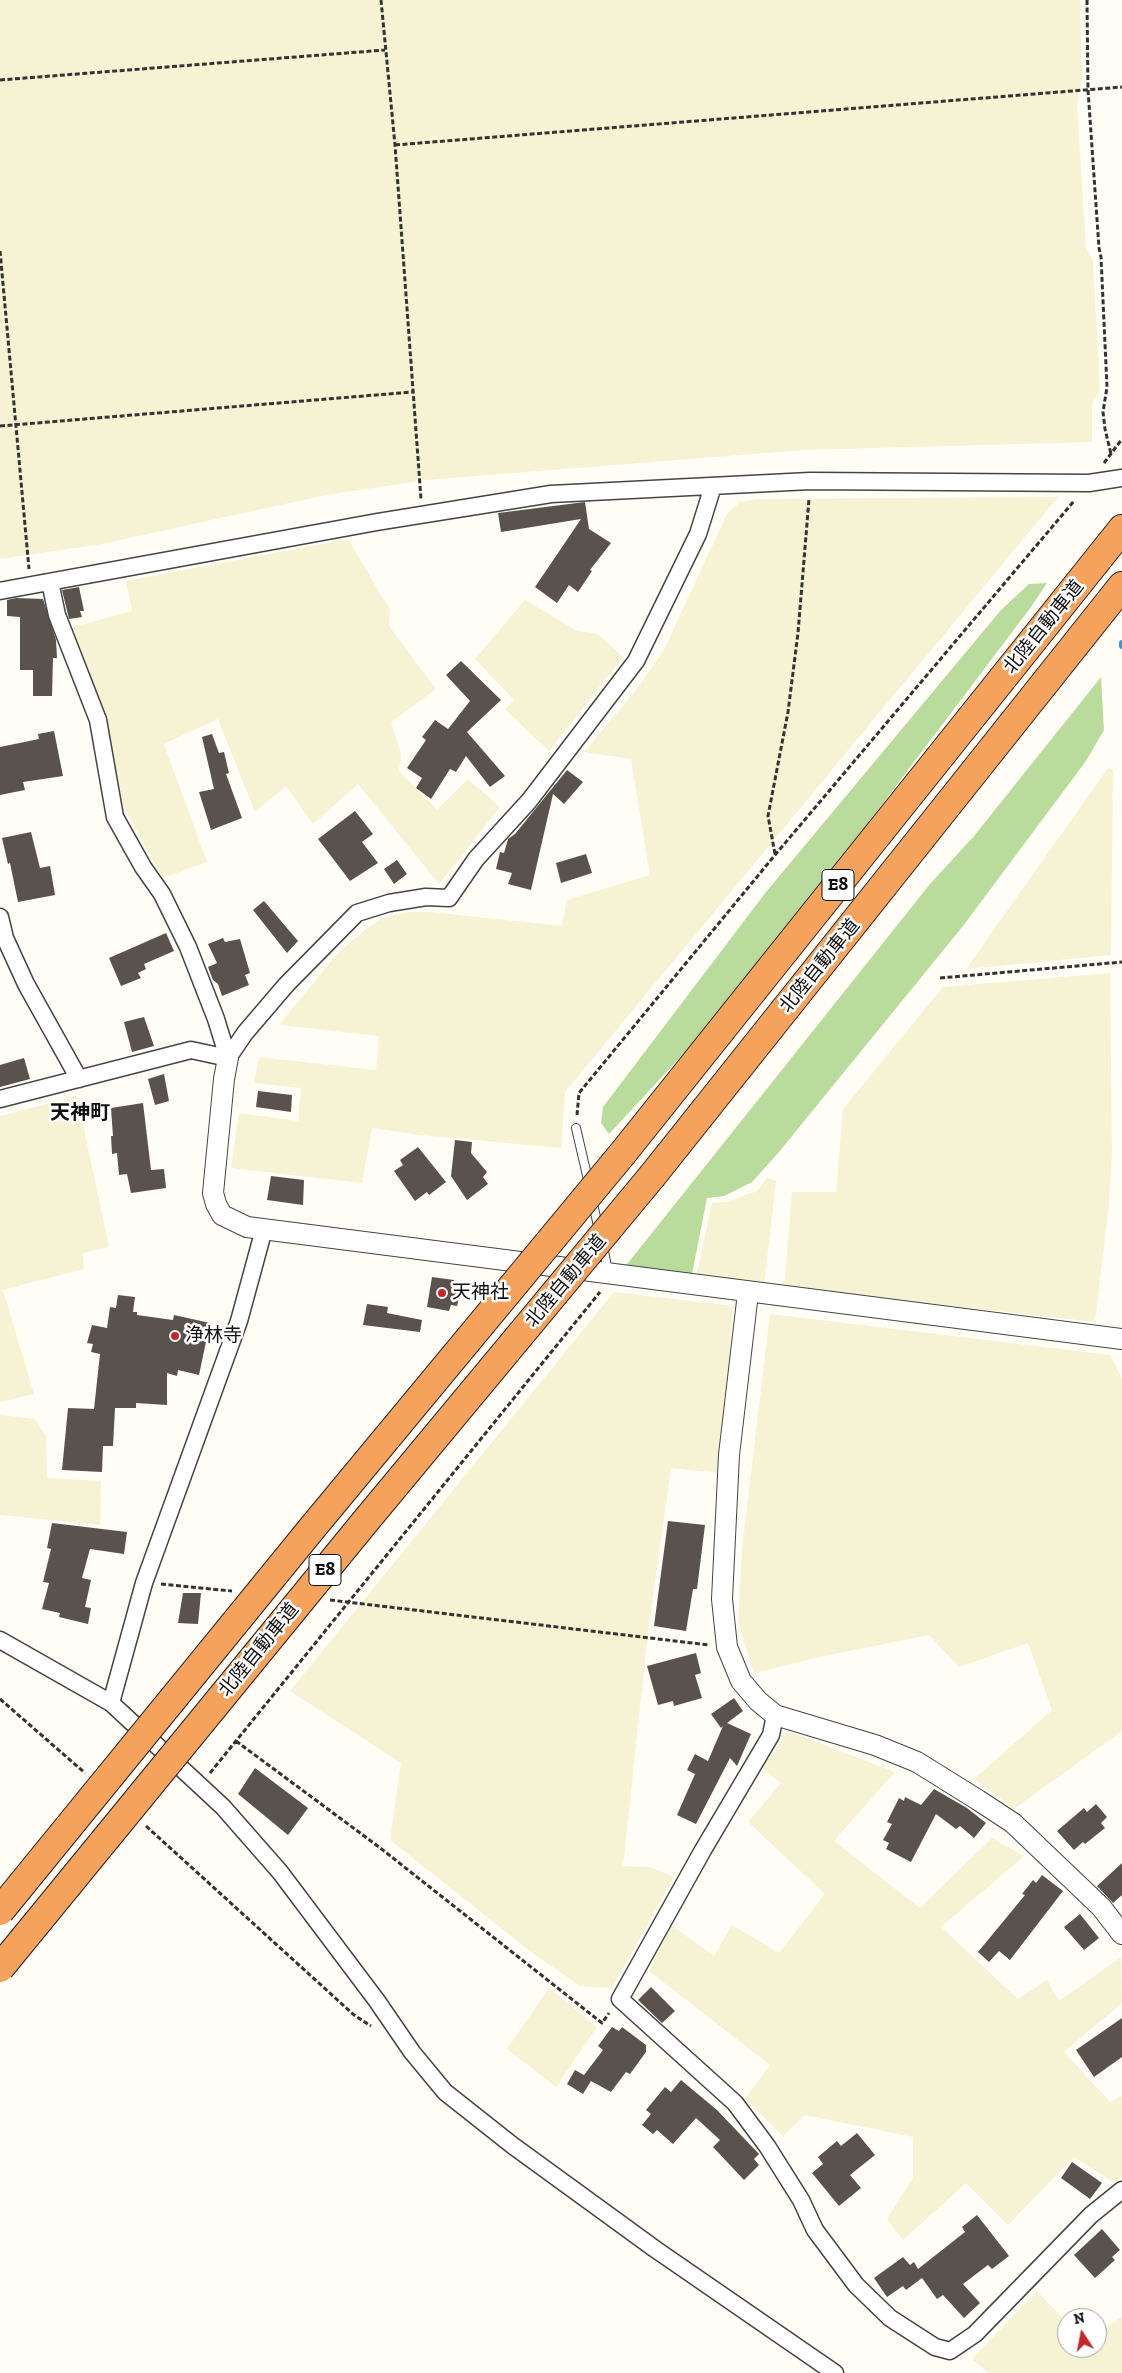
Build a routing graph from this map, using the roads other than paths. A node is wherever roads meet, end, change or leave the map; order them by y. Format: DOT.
graph roads {
  1 [pos="1122,478"];
  2 [pos="713,486"];
  3 [pos="1122,529"];
  4 [pos="50,582"];
  5 [pos="1122,586"];
  6 [pos="0,590"];
  7 [pos="0,917"];
  8 [pos="228,1058"];
  9 [pos="79,1079"];
  10 [pos="0,1099"];
  11 [pos="576,1128"];
  12 [pos="264,1229"];
  13 [pos="609,1274"];
  14 [pos="748,1292"];
  15 [pos="1122,1339"];
  16 [pos="0,1640"];
  17 [pos="111,1703"];
  18 [pos="775,1715"];
  19 [pos="0,1910"];
  20 [pos="1122,1934"];
  21 [pos="0,1968"];
  22 [pos="1122,2190"];
  23 [pos="835,2373"];
  1 -- 2 [label="street"];
  2 -- 4 [label="street"];
  2 -- 8 [label="street"];
  3 -- 19 [label="highway, 北陸自動車道 / E8, bridge"];
  4 -- 6 [label="street"];
  4 -- 8 [label="street"];
  5 -- 21 [label="highway, 北陸自動車道 / E8, bridge"];
  7 -- 9 [label="street"];
  8 -- 9 [label="street"];
  8 -- 12 [label="street"];
  9 -- 10 [label="street"];
  11 -- 13 [label="lane"];
  12 -- 13 [label="street"];
  12 -- 17 [label="street"];
  13 -- 14 [label="street"];
  14 -- 15 [label="street"];
  14 -- 18 [label="street"];
  16 -- 17 [label="street"];
  17 -- 23 [label="street"];
  18 -- 20 [label="street"];
  18 -- 22 [label="street"];
}
